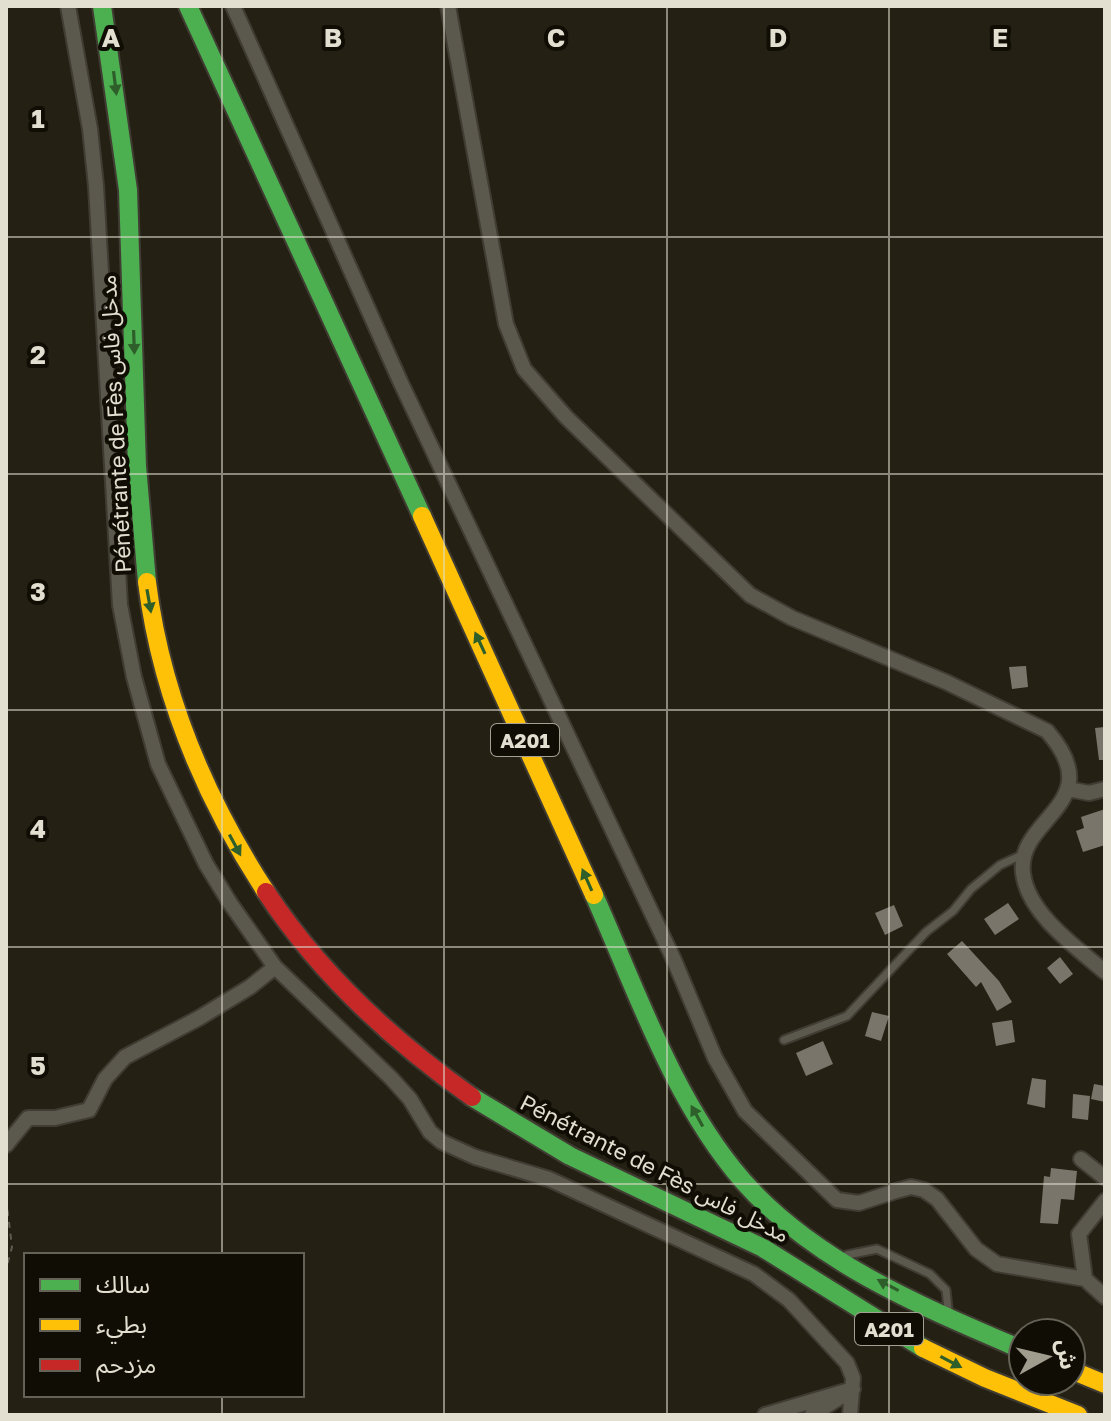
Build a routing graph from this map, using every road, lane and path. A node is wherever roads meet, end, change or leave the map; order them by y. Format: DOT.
graph roads {
  1 [pos="68,6"];
  2 [pos="102,6"];
  3 [pos="188,6"];
  4 [pos="233,6"];
  5 [pos="448,6"];
  6 [pos="1105,789"];
  7 [pos="1073,790"];
  8 [pos="1026,853"];
  9 [pos="275,967"];
  10 [pos="1105,972"];
  11 [pos="784,1040"];
  12 [pos="6,1145"];
  13 [pos="1081,1159"];
  14 [pos="1105,1178"];
  15 [pos="6,1198"];
  16 [pos="1105,1201"];
  17 [pos="839,1257"];
  18 [pos="6,1270"];
  19 [pos="1085,1279"];
  20 [pos="1105,1297"];
  21 [pos="949,1315"];
  22 [pos="1007,1342"];
  23 [pos="853,1389"];
  24 [pos="765,1415"];
  25 [pos="812,1415"];
  26 [pos="850,1415"];
  27 [pos="1078,1415"];
  1 -- 9 [label="street"];
  2 -- 27 [label="highway, Pénétrante de Fès مدخل فاس / A201, one-way"];
  17 -- 3 [label="highway, Pénétrante de Fès مدخل فاس / A201, one-way"];
  4 -- 19 [label="street"];
  5 -- 7 [label="street"];
  6 -- 7 [label="street"];
  7 -- 8 [label="street"];
  8 -- 10 [label="street"];
  8 -- 11 [label="lane"];
  9 -- 12 [label="street"];
  9 -- 23 [label="street"];
  13 -- 14 [label="street"];
  15 -- 18 [label="path"];
  16 -- 19 [label="street"];
  21 -- 17 [label="highway, Pénétrante de Fès مدخل فاس / A201, one-way"];
  17 -- 21 [label="lane"];
  19 -- 20 [label="street"];
  21 -- 22 [label="highway, Pénétrante de Fès مدخل فاس / A201"];
  23 -- 24 [label="street"];
  23 -- 25 [label="street"];
  23 -- 26 [label="street"];
}
